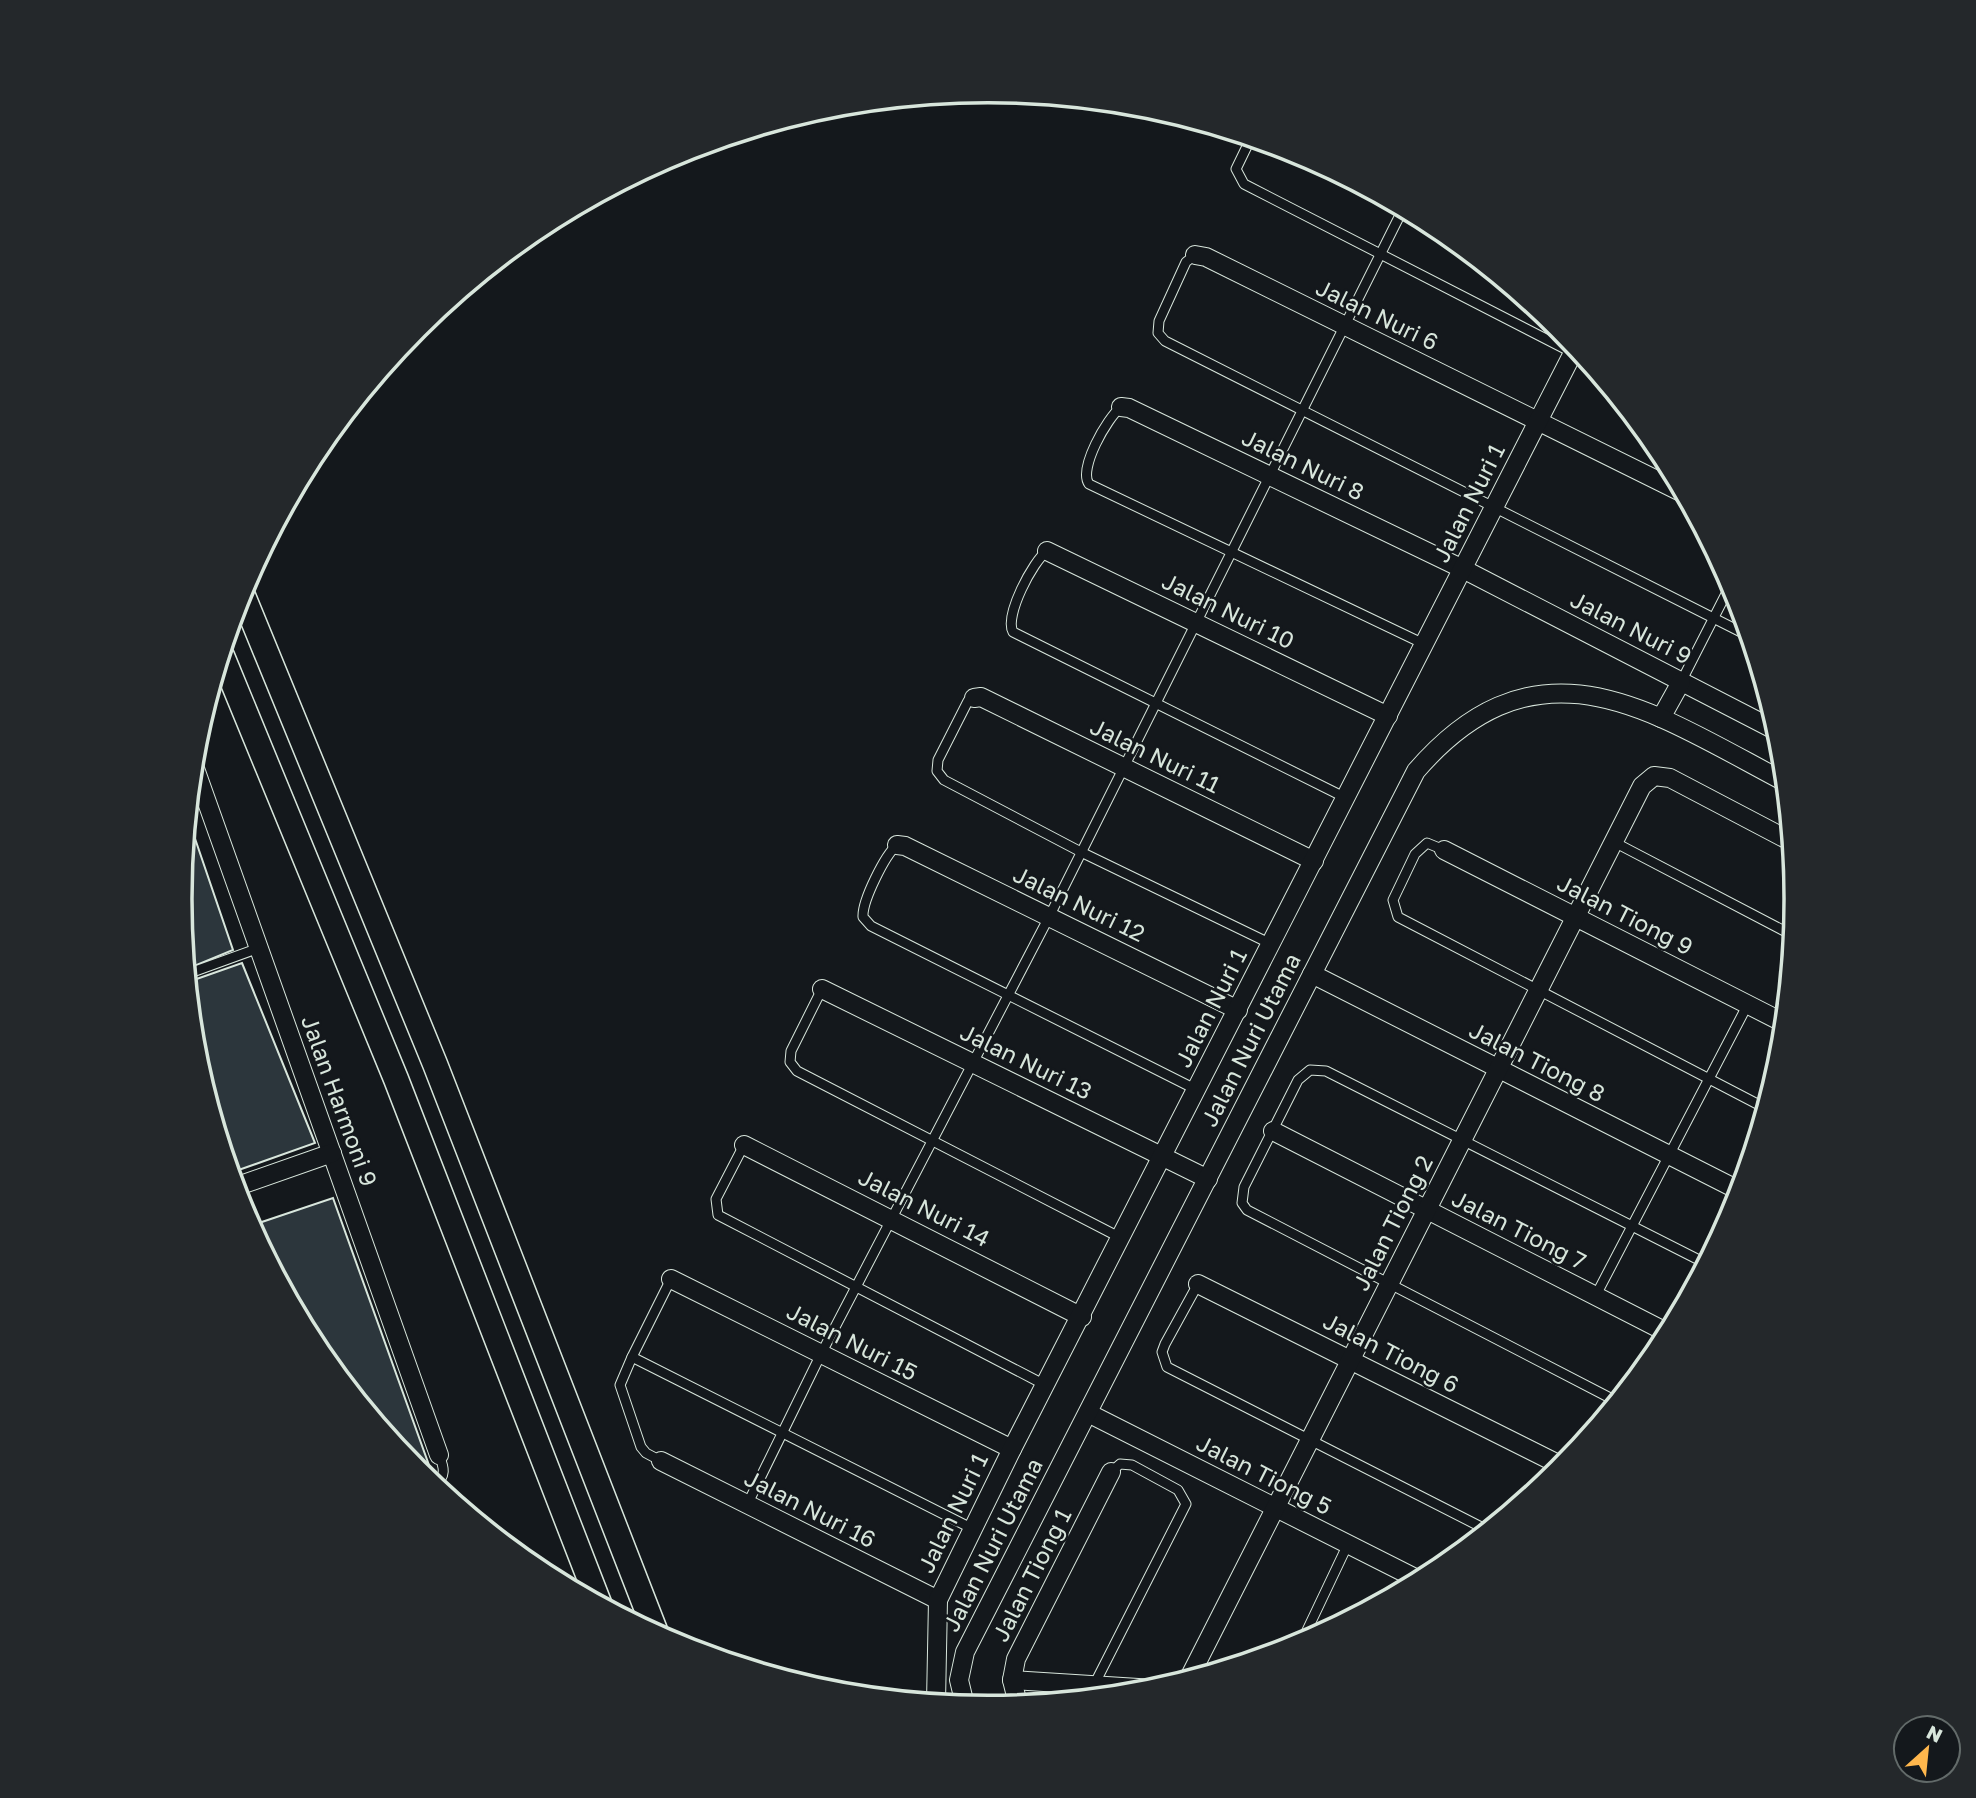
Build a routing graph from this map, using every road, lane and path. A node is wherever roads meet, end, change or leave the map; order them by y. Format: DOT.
graph roads {
  1 [pos="1247,146"];
  2 [pos="1399,218"];
  3 [pos="1381,254"];
  4 [pos="1195,255"];
  5 [pos="1344,327"];
  6 [pos="1557,342"];
  7 [pos="1574,360"];
  8 [pos="1121,407"];
  9 [pos="1302,411"];
  10 [pos="1538,420"];
  11 [pos="1270,476"];
  12 [pos="1668,486"];
  13 [pos="1493,508"];
  14 [pos="1047,551"];
  15 [pos="1232,552"];
  16 [pos="1462,569"];
  17 [pos="1724,597"];
  18 [pos="248,607"];
  19 [pos="1713,619"];
  20 [pos="1196,622"];
  21 [pos="1737,630"];
  22 [pos="1424,644"];
  23 [pos="227,667"];
  24 [pos="1681,682"];
  25 [pos="974,698"];
  26 [pos="1155,704"];
  27 [pos="1388,716"];
  28 [pos="1661,718"];
  29 [pos="1764,724"];
  30 [pos="1124,768"];
  31 [pos="1774,777"];
  32 [pos="201,785"];
  33 [pos="1346,798"];
  34 [pos="1781,836"];
  35 [pos="1614,842"];
  36 [pos="897,845"];
  37 [pos="1444,850"];
  38 [pos="1081,852"];
  39 [pos="1314,861"];
  40 [pos="1049,917"];
  41 [pos="1576,917"];
  42 [pos="1783,930"];
  43 [pos="1271,944"];
  44 [pos="259,948"];
  45 [pos="196,971"];
  46 [pos="1312,974"];
  47 [pos="822,989"];
  48 [pos="1538,989"];
  49 [pos="1009,995"];
  50 [pos="1748,1004"];
  51 [pos="1238,1010"];
  52 [pos="1774,1018"];
  53 [pos="973,1063"];
  54 [pos="1498,1069"];
  55 [pos="1708,1079"];
  56 [pos="1197,1090"];
  57 [pos="1757,1104"];
  58 [pos="1273,1131"];
  59 [pos="1462,1140"];
  60 [pos="933,1141"];
  61 [pos="744,1145"];
  62 [pos="332,1153"];
  63 [pos="1163,1157"];
  64 [pos="1668,1157"];
  65 [pos="1208,1179"];
  66 [pos="245,1183"];
  67 [pos="1730,1186"];
  68 [pos="1427,1210"];
  69 [pos="893,1219"];
  70 [pos="1631,1227"];
  71 [pos="1122,1238"];
  72 [pos="1697,1259"];
  73 [pos="671,1279"];
  74 [pos="1198,1283"];
  75 [pos="1388,1285"];
  76 [pos="857,1289"];
  77 [pos="1595,1297"];
  78 [pos="1082,1317"];
  79 [pos="1658,1328"];
  80 [pos="821,1354"];
  81 [pos="632,1357"];
  82 [pos="1351,1359"];
  83 [pos="1046,1386"];
  84 [pos="1608,1397"];
  85 [pos="1088,1413"];
  86 [pos="782,1433"];
  87 [pos="1309,1441"];
  88 [pos="1012,1449"];
  89 [pos="439,1455"];
  90 [pos="661,1461"];
  91 [pos="1552,1461"];
  92 [pos="1111,1472"];
  93 [pos="442,1477"];
  94 [pos="747,1505"];
  95 [pos="1274,1508"];
  96 [pos="1478,1525"];
  97 [pos="973,1529"];
  98 [pos="1348,1544"];
  99 [pos="1408,1574"];
  100 [pos="593,1590"];
  101 [pos="938,1600"];
  102 [pos="651,1620"];
  103 [pos="1309,1627"];
  104 [pos="1194,1668"];
  105 [pos="1012,1680"];
  106 [pos="1098,1687"];
  107 [pos="1081,1689"];
  108 [pos="936,1693"];
  109 [pos="963,1694"];
  110 [pos="1015,1694"];
  1 -- 3 [label="lane"];
  2 -- 3 [label="lane"];
  3 -- 5 [label="lane"];
  3 -- 6 [label="lane"];
  4 -- 5 [label="street, Jalan Nuri 6"];
  4 -- 9 [label="lane"];
  5 -- 9 [label="lane"];
  5 -- 10 [label="street, Jalan Nuri 6"];
  7 -- 10 [label="street, Jalan Nuri 1"];
  8 -- 11 [label="street, Jalan Nuri 8"];
  8 -- 15 [label="lane"];
  9 -- 11 [label="lane"];
  9 -- 13 [label="lane"];
  10 -- 12 [label="street, Jalan Nuri 6"];
  10 -- 13 [label="street, Jalan Nuri 1"];
  11 -- 15 [label="lane"];
  11 -- 16 [label="street, Jalan Nuri 8"];
  13 -- 16 [label="street, Jalan Nuri 1"];
  13 -- 19 [label="lane"];
  14 -- 20 [label="street, Jalan Nuri 10"];
  14 -- 26 [label="lane"];
  15 -- 20 [label="lane"];
  15 -- 22 [label="lane"];
  16 -- 22 [label="street, Jalan Nuri 1"];
  16 -- 24 [label="street, Jalan Nuri 9"];
  17 -- 19 [label="lane"];
  18 -- 102 [label="main road"];
  19 -- 21 [label="lane"];
  19 -- 24 [label="lane"];
  20 -- 26 [label="lane"];
  20 -- 27 [label="street, Jalan Nuri 10"];
  22 -- 27 [label="street, Jalan Nuri 1"];
  23 -- 100 [label="main road"];
  24 -- 28 [label="street"];
  24 -- 29 [label="street, Jalan Nuri 9"];
  25 -- 30 [label="street, Jalan Nuri 11"];
  25 -- 38 [label="lane"];
  26 -- 30 [label="lane"];
  26 -- 33 [label="lane"];
  27 -- 33 [label="street, Jalan Nuri 1"];
  28 -- 31 [label="street, Jalan Nuri Utama"];
  28 -- 46 [label="street, Jalan Nuri Utama"];
  30 -- 38 [label="lane"];
  30 -- 39 [label="street, Jalan Nuri 11"];
  32 -- 44 [label="street, Jalan Harmoni 9"];
  33 -- 39 [label="street, Jalan Nuri 1"];
  34 -- 35 [label="street, Jalan Tiong 2"];
  35 -- 41 [label="street, Jalan Tiong 2"];
  35 -- 42 [label="lane"];
  36 -- 40 [label="street, Jalan Nuri 12"];
  36 -- 49 [label="lane"];
  37 -- 41 [label="street, Jalan Tiong 9"];
  37 -- 48 [label="lane"];
  38 -- 40 [label="lane"];
  38 -- 43 [label="lane"];
  39 -- 43 [label="street, Jalan Nuri 1"];
  40 -- 49 [label="lane"];
  40 -- 51 [label="street, Jalan Nuri 12"];
  41 -- 48 [label="street, Jalan Tiong 2"];
  41 -- 50 [label="street, Jalan Tiong 9"];
  43 -- 51 [label="street, Jalan Nuri 1"];
  44 -- 45 [label="lane"];
  44 -- 62 [label="street, Jalan Harmoni 9"];
  46 -- 54 [label="street, Jalan Tiong 8"];
  46 -- 65 [label="street, Jalan Nuri Utama"];
  47 -- 53 [label="street, Jalan Nuri 13"];
  47 -- 60 [label="lane"];
  48 -- 54 [label="street, Jalan Tiong 2"];
  48 -- 55 [label="lane"];
  49 -- 53 [label="lane"];
  49 -- 56 [label="lane"];
  50 -- 52 [label="street, Jalan Tiong 9"];
  50 -- 55 [label="lane"];
  51 -- 56 [label="street, Jalan Nuri 1"];
  53 -- 60 [label="lane"];
  53 -- 63 [label="street, Jalan Nuri 13"];
  54 -- 59 [label="street, Jalan Tiong 2"];
  54 -- 64 [label="street, Jalan Tiong 8"];
  55 -- 57 [label="lane"];
  55 -- 64 [label="lane"];
  56 -- 63 [label="street, Jalan Nuri 1"];
  58 -- 59 [label="lane"];
  58 -- 68 [label="street, Jalan Tiong 7"];
  58 -- 75 [label="lane"];
  59 -- 68 [label="street, Jalan Tiong 2"];
  59 -- 70 [label="lane"];
  60 -- 69 [label="lane"];
  60 -- 71 [label="lane"];
  61 -- 69 [label="street, Jalan Nuri 14"];
  61 -- 76 [label="lane"];
  62 -- 66 [label="street"];
  62 -- 89 [label="street, Jalan Harmoni 9"];
  63 -- 65 [label="street, Jalan Nuri 13"];
  63 -- 71 [label="street, Jalan Nuri 1"];
  64 -- 67 [label="street, Jalan Tiong 8"];
  64 -- 70 [label="lane"];
  65 -- 85 [label="street, Jalan Nuri Utama"];
  68 -- 75 [label="street, Jalan Tiong 2"];
  68 -- 77 [label="street, Jalan Tiong 7"];
  69 -- 76 [label="lane"];
  69 -- 78 [label="street, Jalan Nuri 14"];
  70 -- 72 [label="lane"];
  70 -- 77 [label="lane"];
  71 -- 78 [label="street, Jalan Nuri 1"];
  73 -- 80 [label="street, Jalan Nuri 15"];
  73 -- 81 [label="lane"];
  74 -- 82 [label="street, Jalan Tiong 6"];
  74 -- 87 [label="lane"];
  75 -- 82 [label="street, Jalan Tiong 2"];
  75 -- 84 [label="lane"];
  76 -- 80 [label="lane"];
  76 -- 83 [label="lane"];
  77 -- 79 [label="street, Jalan Tiong 7"];
  78 -- 83 [label="street, Jalan Nuri 1"];
  80 -- 86 [label="lane"];
  80 -- 88 [label="street, Jalan Nuri 15"];
  81 -- 86 [label="lane"];
  81 -- 90 [label="lane"];
  82 -- 87 [label="street, Jalan Tiong 2"];
  82 -- 91 [label="street, Jalan Tiong 6"];
  83 -- 88 [label="street, Jalan Nuri 1"];
  85 -- 95 [label="street, Jalan Tiong 5"];
  85 -- 109 [label="street, Jalan Nuri Utama"];
  86 -- 94 [label="lane"];
  86 -- 97 [label="lane"];
  87 -- 95 [label="street, Jalan Tiong 2"];
  87 -- 96 [label="lane"];
  88 -- 97 [label="street, Jalan Nuri 1"];
  89 -- 93 [label="lane"];
  90 -- 94 [label="street, Jalan Nuri 16"];
  92 -- 105 [label="street, Jalan Tiong 1"];
  92 -- 106 [label="lane"];
  94 -- 101 [label="street, Jalan Nuri 16"];
  95 -- 98 [label="street, Jalan Tiong 5"];
  95 -- 104 [label="street, Jalan Tiong 2"];
  97 -- 101 [label="street, Jalan Nuri 1"];
  98 -- 99 [label="street, Jalan Tiong 5"];
  98 -- 103 [label="lane"];
  101 -- 108 [label="street, Jalan Nuri 1"];
  105 -- 107 [label="street"];
  105 -- 110 [label="street, Jalan Tiong 1"];
}
